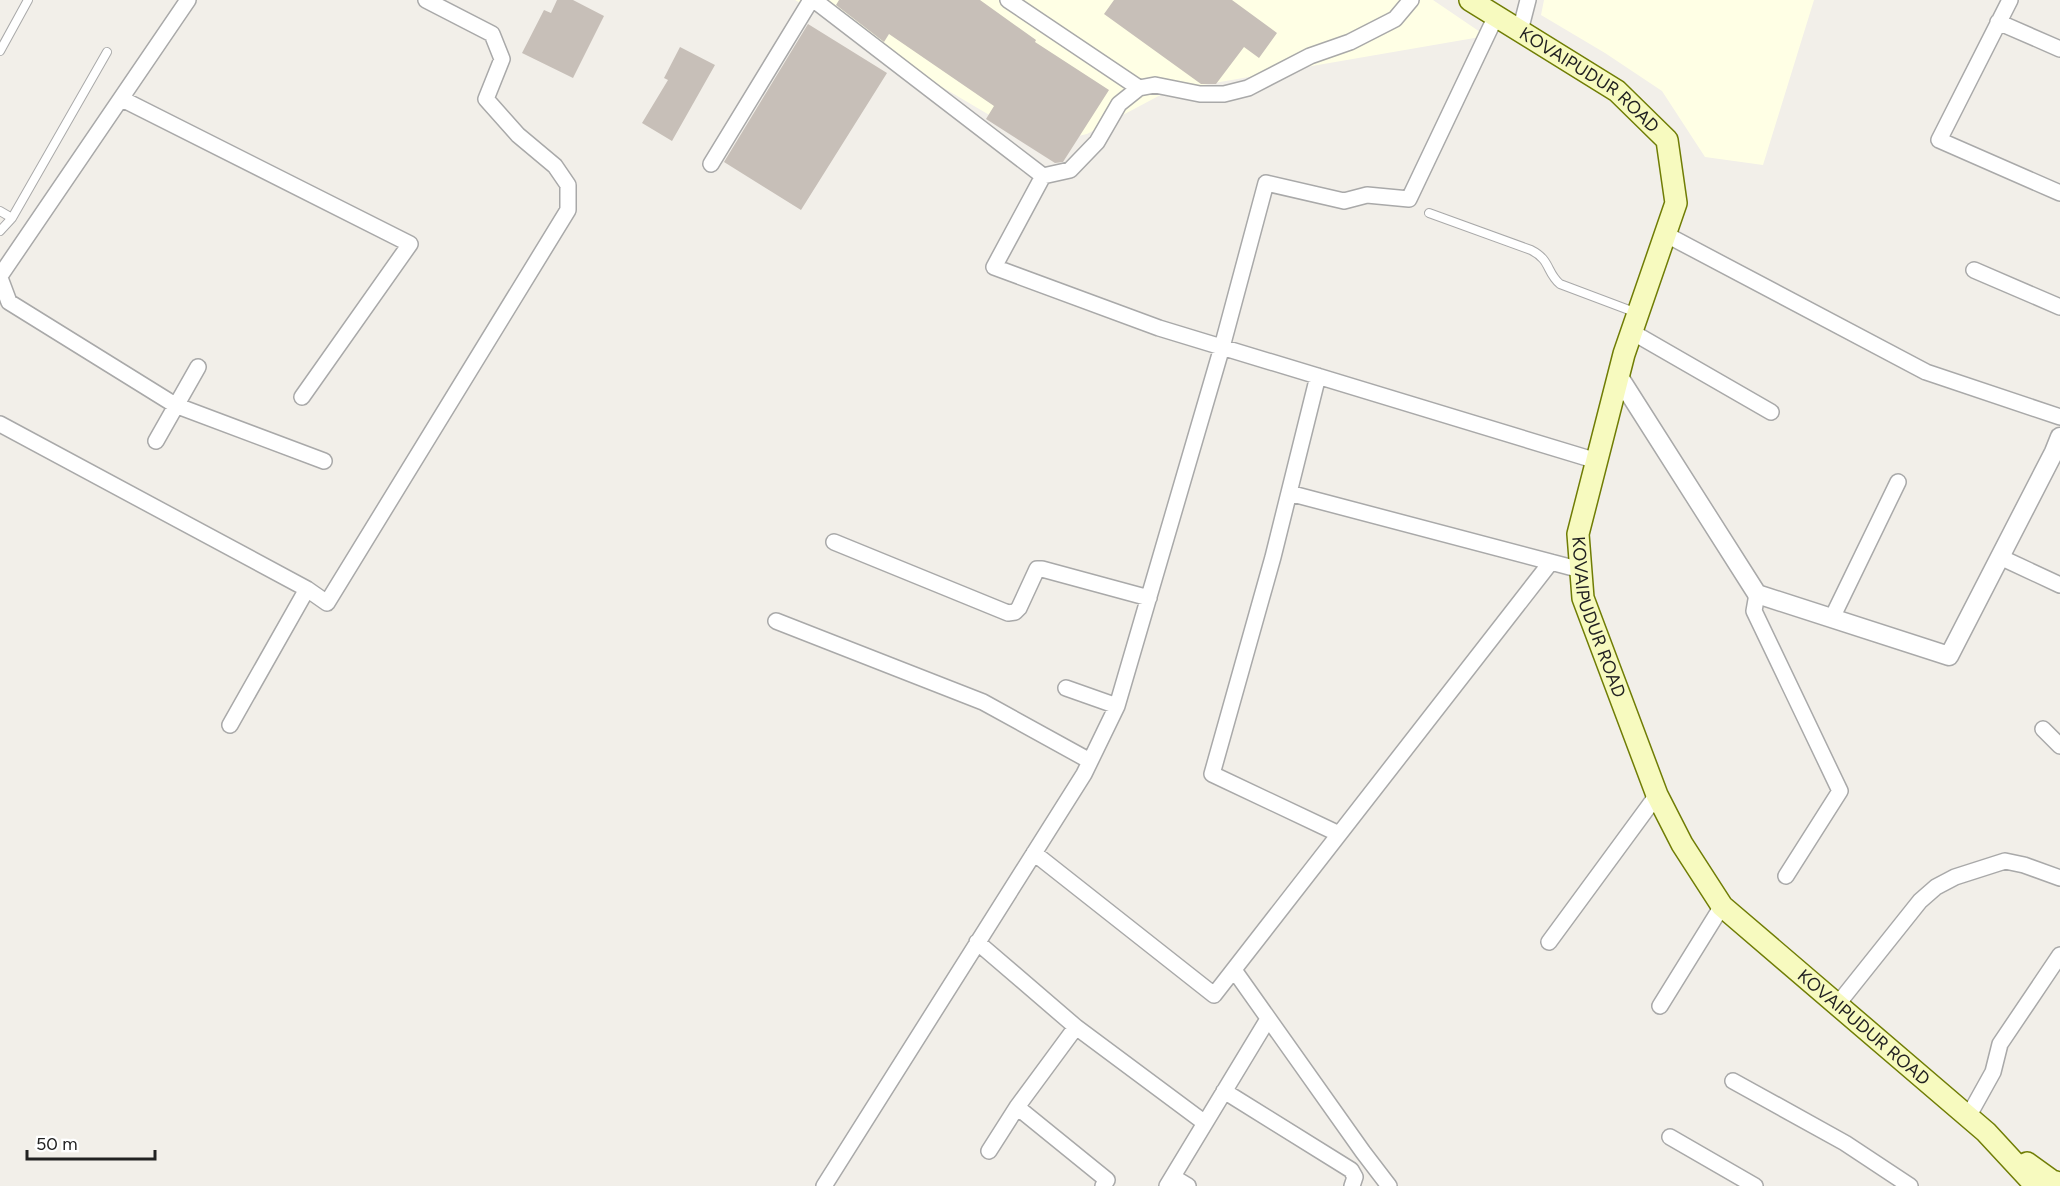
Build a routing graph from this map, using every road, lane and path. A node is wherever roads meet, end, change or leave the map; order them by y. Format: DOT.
graph roads {
  1 [pos="28,0"];
  2 [pos="188,0"];
  3 [pos="426,0"];
  4 [pos="812,0"];
  5 [pos="1008,0"];
  6 [pos="1411,0"];
  7 [pos="1470,0"];
  8 [pos="1528,0"];
  9 [pos="2010,0"];
  10 [pos="1496,16"];
  11 [pos="1998,22"];
  12 [pos="1520,31"];
  13 [pos="2060,49"];
  14 [pos="0,51"];
  15 [pos="107,52"];
  16 [pos="1139,88"];
  17 [pos="122,99"];
  18 [pos="711,164"];
  19 [pos="1043,176"];
  20 [pos="2060,193"];
  21 [pos="0,211"];
  22 [pos="1428,213"];
  23 [pos="12,218"];
  24 [pos="0,231"];
  25 [pos="1665,234"];
  26 [pos="1974,270"];
  27 [pos="0,277"];
  28 [pos="5,301"];
  29 [pos="2060,307"];
  30 [pos="1635,323"];
  31 [pos="1222,347"];
  32 [pos="198,367"];
  33 [pos="1318,376"];
  34 [pos="1618,377"];
  35 [pos="302,397"];
  36 [pos="175,405"];
  37 [pos="1770,412"];
  38 [pos="2060,417"];
  39 [pos="0,423"];
  40 [pos="2060,437"];
  41 [pos="156,441"];
  42 [pos="324,461"];
  43 [pos="1597,461"];
  44 [pos="1898,482"];
  45 [pos="1289,493"];
  46 [pos="834,542"];
  47 [pos="2000,557"];
  48 [pos="1551,562"];
  49 [pos="1581,570"];
  50 [pos="2060,585"];
  51 [pos="307,589"];
  52 [pos="1757,594"];
  53 [pos="1149,598"];
  54 [pos="1832,618"];
  55 [pos="776,621"];
  56 [pos="1066,687"];
  57 [pos="1118,706"];
  58 [pos="230,725"];
  59 [pos="2043,729"];
  60 [pos="2060,746"];
  61 [pos="1090,761"];
  62 [pos="1657,795"];
  63 [pos="1339,834"];
  64 [pos="1034,853"];
  65 [pos="1786,876"];
  66 [pos="2060,878"];
  67 [pos="1722,906"];
  68 [pos="977,942"];
  69 [pos="1549,942"];
  70 [pos="2060,955"];
  71 [pos="1234,970"];
  72 [pos="1837,1005"];
  73 [pos="1660,1006"];
  74 [pos="1268,1018"];
  75 [pos="1076,1027"];
  76 [pos="1734,1082"];
  77 [pos="1224,1091"];
  78 [pos="1017,1107"];
  79 [pos="1968,1117"];
  80 [pos="1205,1123"];
  81 [pos="1986,1132"];
  82 [pos="1670,1137"];
  83 [pos="989,1150"];
  84 [pos="1170,1181"];
  85 [pos="2060,1183"];
  86 [pos="824,1186"];
  87 [pos="1102,1186"];
  88 [pos="1188,1186"];
  89 [pos="1352,1186"];
  90 [pos="1389,1186"];
  91 [pos="1755,1186"];
  92 [pos="1910,1186"];
  93 [pos="2017,1186"];
  94 [pos="2036,1186"];
  1 -- 14 [label="lane"];
  2 -- 17 [label="street"];
  3 -- 51 [label="street"];
  4 -- 18 [label="street"];
  4 -- 19 [label="street"];
  5 -- 16 [label="street"];
  6 -- 16 [label="street"];
  7 -- 10 [label="main road, KOVAIPUDUR ROAD"];
  8 -- 12 [label="street"];
  9 -- 11 [label="street"];
  10 -- 12 [label="main road, KOVAIPUDUR ROAD"];
  10 -- 31 [label="street"];
  11 -- 13 [label="street"];
  11 -- 20 [label="street"];
  12 -- 25 [label="main road, KOVAIPUDUR ROAD"];
  15 -- 23 [label="lane"];
  16 -- 19 [label="street"];
  17 -- 27 [label="street"];
  17 -- 35 [label="street"];
  19 -- 31 [label="street"];
  21 -- 23 [label="lane"];
  22 -- 30 [label="lane"];
  23 -- 24 [label="lane"];
  25 -- 30 [label="main road, KOVAIPUDUR ROAD"];
  25 -- 38 [label="street"];
  26 -- 29 [label="street"];
  27 -- 28 [label="street"];
  28 -- 36 [label="street"];
  30 -- 34 [label="main road, KOVAIPUDUR ROAD"];
  30 -- 37 [label="street"];
  31 -- 33 [label="street"];
  31 -- 53 [label="street"];
  32 -- 36 [label="street"];
  33 -- 43 [label="street"];
  33 -- 45 [label="street"];
  34 -- 43 [label="main road, KOVAIPUDUR ROAD"];
  34 -- 52 [label="street"];
  36 -- 41 [label="street"];
  36 -- 42 [label="street"];
  39 -- 51 [label="street"];
  40 -- 47 [label="street"];
  43 -- 49 [label="main road, KOVAIPUDUR ROAD"];
  44 -- 54 [label="street"];
  45 -- 48 [label="street"];
  45 -- 63 [label="street"];
  46 -- 53 [label="street"];
  47 -- 50 [label="street"];
  47 -- 54 [label="street"];
  48 -- 49 [label="street"];
  48 -- 63 [label="street"];
  49 -- 62 [label="main road, KOVAIPUDUR ROAD"];
  51 -- 58 [label="street"];
  52 -- 54 [label="street"];
  52 -- 65 [label="street"];
  53 -- 57 [label="street"];
  55 -- 61 [label="street"];
  56 -- 57 [label="street"];
  57 -- 61 [label="street"];
  59 -- 60 [label="street"];
  61 -- 64 [label="street"];
  62 -- 67 [label="main road, KOVAIPUDUR ROAD"];
  62 -- 69 [label="street"];
  63 -- 71 [label="street"];
  64 -- 68 [label="street"];
  64 -- 71 [label="street"];
  66 -- 72 [label="street"];
  67 -- 72 [label="main road, KOVAIPUDUR ROAD"];
  67 -- 73 [label="street"];
  68 -- 75 [label="street"];
  68 -- 86 [label="street"];
  70 -- 79 [label="street"];
  71 -- 74 [label="street"];
  72 -- 79 [label="main road, KOVAIPUDUR ROAD"];
  74 -- 77 [label="street"];
  74 -- 90 [label="street"];
  75 -- 78 [label="street"];
  75 -- 80 [label="street"];
  76 -- 92 [label="street"];
  77 -- 80 [label="street"];
  77 -- 89 [label="street"];
  78 -- 83 [label="street"];
  78 -- 87 [label="street"];
  79 -- 81 [label="main road, KOVAIPUDUR ROAD"];
  80 -- 84 [label="street"];
  81 -- 85 [label="main road, KOVAIPUDUR ROAD"];
  81 -- 93 [label="main road, KOVAIPUDUR ROAD"];
  81 -- 94 [label="main road, KOVAIPUDUR ROAD"];
  82 -- 91 [label="street"];
  84 -- 88 [label="street"];
}
